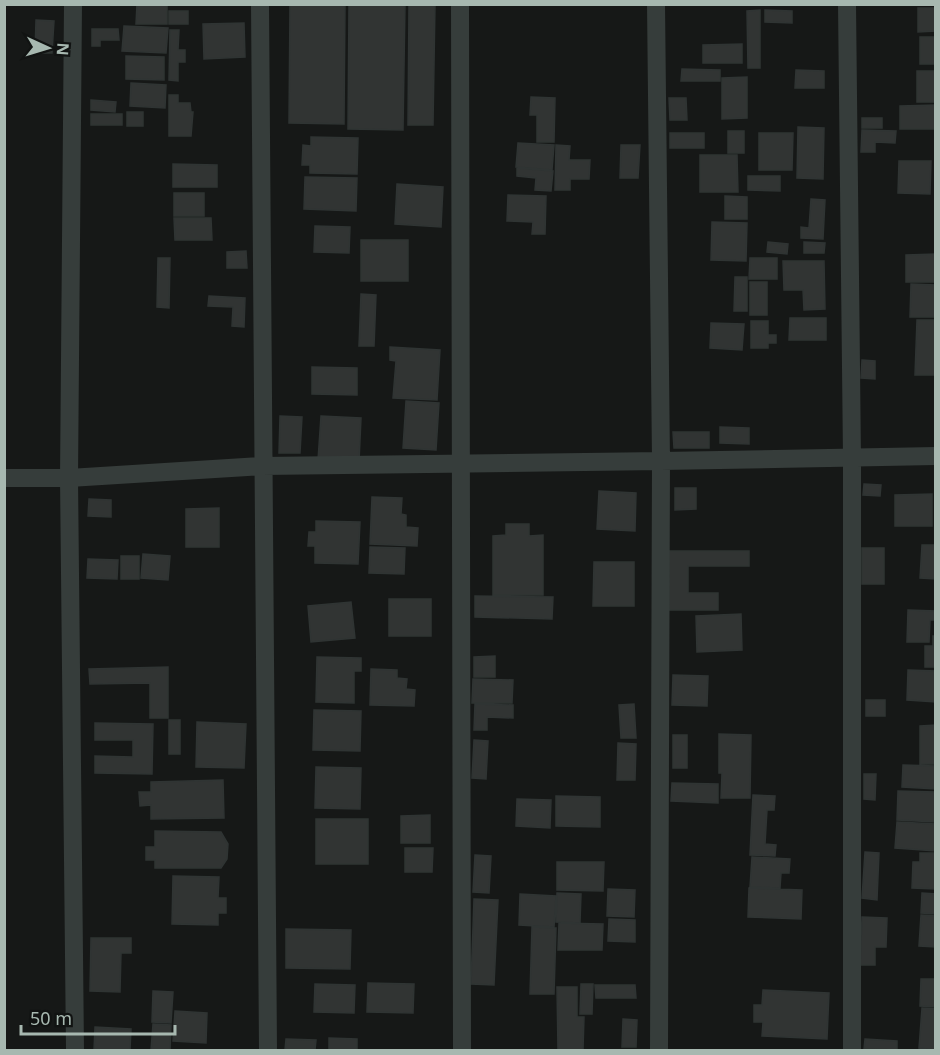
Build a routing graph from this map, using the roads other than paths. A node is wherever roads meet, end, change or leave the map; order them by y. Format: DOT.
graph roads {
  1 [pos="73,4"];
  2 [pos="260,4"];
  3 [pos="460,4"];
  4 [pos="656,4"];
  5 [pos="847,4"];
  6 [pos="936,456"];
  7 [pos="852,458"];
  8 [pos="661,461"];
  9 [pos="461,464"];
  10 [pos="262,466"];
  11 [pos="4,478"];
  12 [pos="69,478"];
  13 [pos="75,1050"];
  14 [pos="268,1050"];
  15 [pos="462,1050"];
  16 [pos="659,1050"];
  17 [pos="852,1050"];
  1 -- 12 [label="street"];
  2 -- 10 [label="street"];
  3 -- 9 [label="street"];
  4 -- 8 [label="street"];
  5 -- 7 [label="street"];
  6 -- 7 [label="street"];
  7 -- 8 [label="street"];
  7 -- 17 [label="street"];
  8 -- 9 [label="street"];
  8 -- 16 [label="street"];
  9 -- 10 [label="street"];
  9 -- 15 [label="street"];
  10 -- 12 [label="street"];
  10 -- 14 [label="street"];
  11 -- 12 [label="street"];
  12 -- 13 [label="street"];
}
